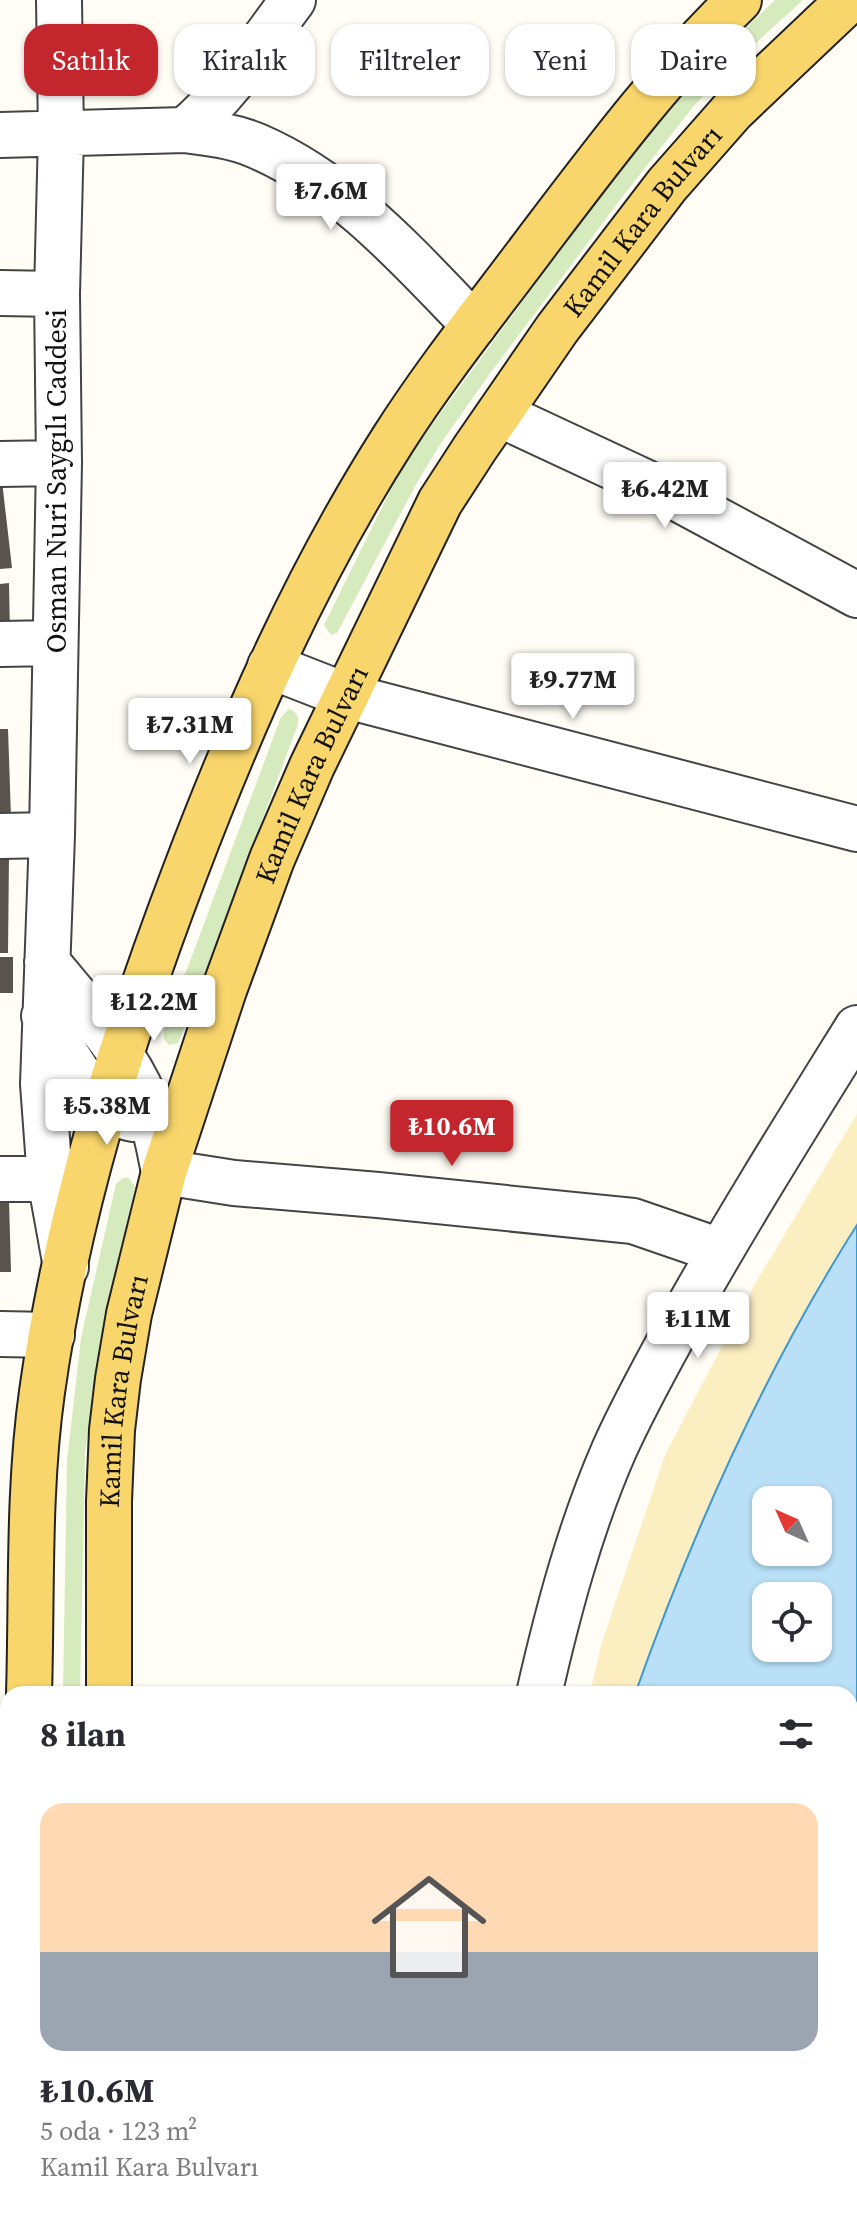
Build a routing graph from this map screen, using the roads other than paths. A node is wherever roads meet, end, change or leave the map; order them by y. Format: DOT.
graph roads {
  1 [pos="59,0"];
  2 [pos="293,0"];
  3 [pos="739,0"];
  4 [pos="849,0"];
  5 [pos="185,130"];
  6 [pos="61,134"];
  7 [pos="0,135"];
  8 [pos="0,293"];
  9 [pos="57,294"];
  10 [pos="474,325"];
  11 [pos="499,414"];
  12 [pos="59,463"];
  13 [pos="0,464"];
  14 [pos="857,595"];
  15 [pos="55,643"];
  16 [pos="0,644"];
  17 [pos="270,666"];
  18 [pos="347,696"];
  19 [pos="857,829"];
  20 [pos="52,835"];
  21 [pos="0,836"];
  22 [pos="47,962"];
  23 [pos="44,1016"];
  24 [pos="857,1028"];
  25 [pos="121,1052"];
  26 [pos="198,1068"];
  27 [pos="105,1105"];
  28 [pos="152,1118"];
  29 [pos="164,1172"];
  30 [pos="0,1179"];
  31 [pos="50,1179"];
  32 [pos="720,1251"];
  33 [pos="66,1267"];
  34 [pos="0,1334"];
  35 [pos="52,1335"];
  36 [pos="29,1686"];
  37 [pos="109,1686"];
  38 [pos="541,1686"];
  1 -- 6 [label="street, Osman Nuri Saygılı Caddesi"];
  2 -- 5 [label="street"];
  3 -- 10 [label="main road"];
  4 -- 11 [label="main road, Kamil Kara Bulvarı"];
  5 -- 6 [label="street"];
  5 -- 10 [label="street"];
  6 -- 7 [label="street"];
  6 -- 9 [label="street, Osman Nuri Saygılı Caddesi"];
  8 -- 9 [label="street"];
  9 -- 12 [label="street, Osman Nuri Saygılı Caddesi"];
  10 -- 17 [label="main road"];
  11 -- 14 [label="street"];
  11 -- 18 [label="main road, Kamil Kara Bulvarı"];
  12 -- 13 [label="street"];
  12 -- 15 [label="street, Osman Nuri Saygılı Caddesi"];
  15 -- 16 [label="street"];
  15 -- 20 [label="street, Osman Nuri Saygılı Caddesi"];
  17 -- 18 [label="street"];
  17 -- 25 [label="main road"];
  18 -- 19 [label="street"];
  18 -- 26 [label="main road, Kamil Kara Bulvarı"];
  20 -- 21 [label="street"];
  20 -- 22 [label="street, Osman Nuri Saygılı Caddesi"];
  22 -- 23 [label="street, Osman Nuri Saygılı Caddesi"];
  22 -- 25 [label="street"];
  23 -- 27 [label="street"];
  23 -- 31 [label="street, Osman Nuri Saygılı Caddesi"];
  24 -- 32 [label="street"];
  25 -- 27 [label="main road"];
  25 -- 28 [label="street"];
  26 -- 28 [label="street"];
  26 -- 29 [label="main road, Kamil Kara Bulvarı"];
  27 -- 28 [label="street"];
  27 -- 33 [label="main road"];
  28 -- 29 [label="street"];
  29 -- 32 [label="street"];
  29 -- 37 [label="main road, Kamil Kara Bulvarı"];
  30 -- 31 [label="street"];
  31 -- 33 [label="street, Osman Nuri Saygılı Caddesi"];
  32 -- 38 [label="street"];
  33 -- 35 [label="main road"];
  34 -- 35 [label="street"];
  35 -- 36 [label="main road"];
}
